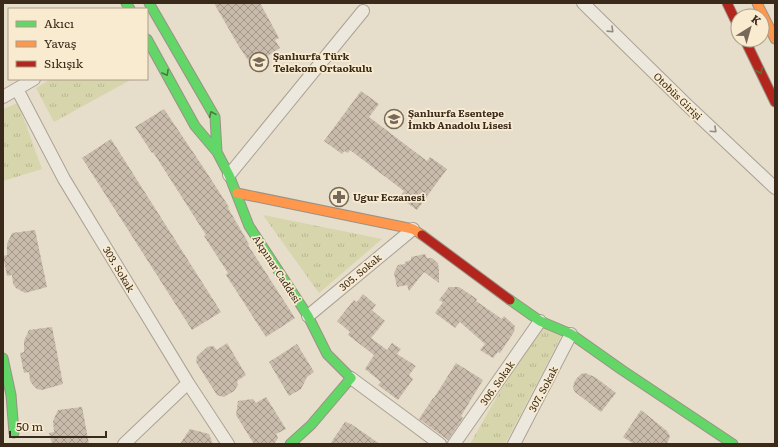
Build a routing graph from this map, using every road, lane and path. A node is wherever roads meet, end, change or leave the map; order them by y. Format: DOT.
graph roads {
  1 [pos="149,3"];
  2 [pos="583,3"];
  3 [pos="757,3"];
  4 [pos="363,11"];
  5 [pos="775,39"];
  6 [pos="148,41"];
  7 [pos="749,48"];
  8 [pos="32,80"];
  9 [pos="17,89"];
  10 [pos="3,97"];
  11 [pos="775,102"];
  12 [pos="217,152"];
  13 [pos="229,175"];
  14 [pos="775,188"];
  15 [pos="237,193"];
  16 [pos="413,229"];
  17 [pos="308,316"];
  18 [pos="540,321"];
  19 [pos="572,334"];
  20 [pos="3,358"];
  21 [pos="351,378"];
  22 [pos="188,383"];
  23 [pos="3,415"];
  24 [pos="14,433"];
  25 [pos="17,444"];
  26 [pos="124,444"];
  27 [pos="228,444"];
  28 [pos="290,444"];
  29 [pos="440,444"];
  30 [pos="454,444"];
  31 [pos="514,444"];
  32 [pos="733,444"];
  12 -- 1 [label="main road, Akpınar Caddesi, one-way"];
  2 -- 14 [label="street, Otobüs Girişi, one-way"];
  3 -- 5 [label="main road"];
  4 -- 13 [label="street"];
  6 -- 12 [label="main road, Akpınar Caddesi, one-way"];
  7 -- 11 [label="main road, one-way"];
  8 -- 9 [label="street"];
  9 -- 10 [label="street"];
  9 -- 22 [label="street, 303. Sokak"];
  12 -- 13 [label="main road, Akpınar Caddesi"];
  13 -- 15 [label="main road, Akpınar Caddesi"];
  15 -- 16 [label="main road"];
  15 -- 17 [label="main road, Akpınar Caddesi"];
  16 -- 17 [label="street, 305. Sokak"];
  16 -- 18 [label="main road"];
  17 -- 21 [label="main road, Akpınar Caddesi"];
  18 -- 19 [label="main road"];
  18 -- 30 [label="street, 306. Sokak"];
  19 -- 31 [label="street, 307. Sokak"];
  19 -- 32 [label="main road"];
  20 -- 24 [label="main road"];
  21 -- 28 [label="main road"];
  21 -- 29 [label="street"];
  22 -- 26 [label="street"];
  22 -- 27 [label="street, 303. Sokak"];
  23 -- 24 [label="main road"];
  24 -- 25 [label="main road"];
}
